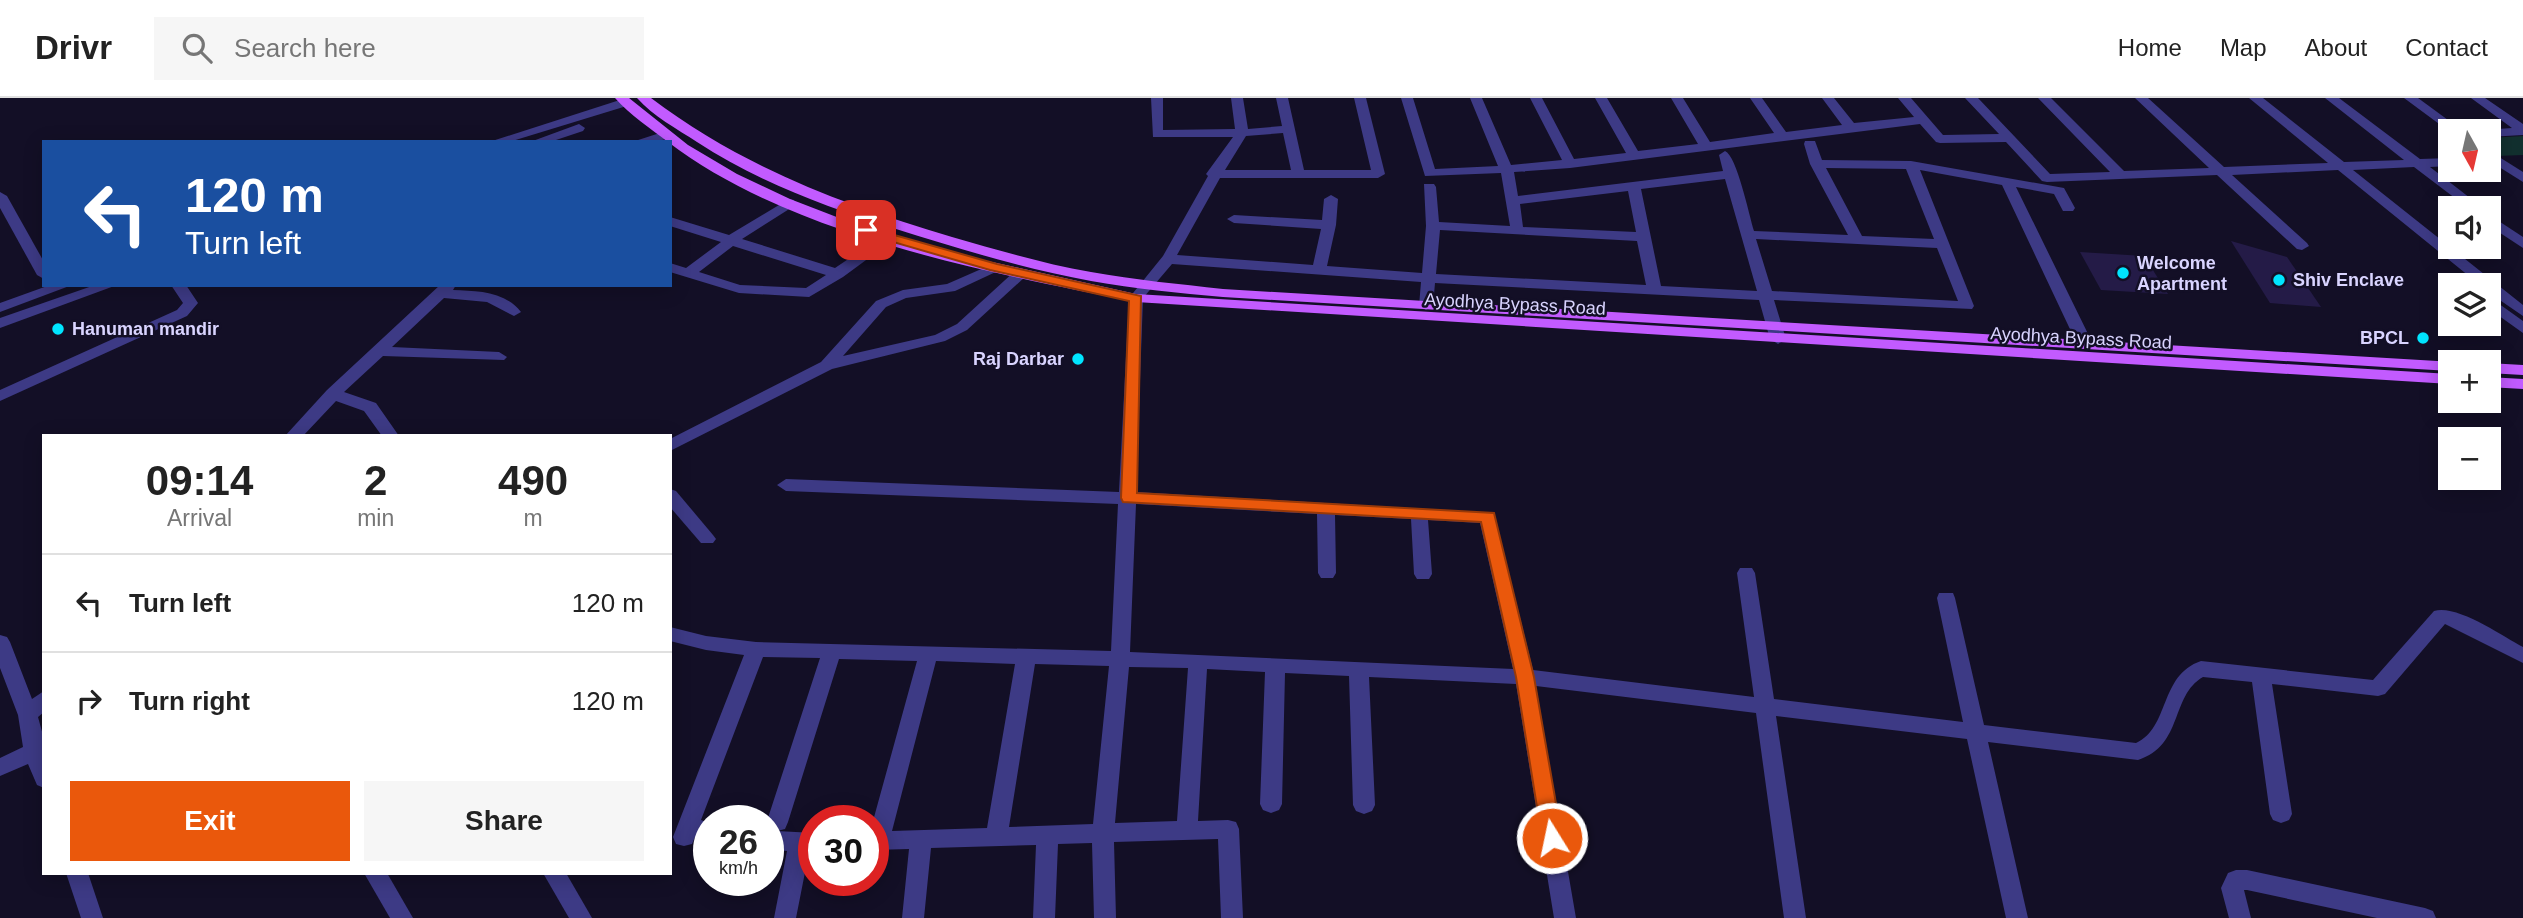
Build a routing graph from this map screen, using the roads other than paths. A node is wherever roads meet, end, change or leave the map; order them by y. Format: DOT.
graph roads {
  1 [pos="671,98"];
  2 [pos="1157,98"];
  3 [pos="1237,98"];
  4 [pos="1282,98"];
  5 [pos="1360,98"];
  6 [pos="1407,98"];
  7 [pos="1476,98"];
  8 [pos="1536,98"];
  9 [pos="1601,98"];
  10 [pos="1677,98"];
  11 [pos="1756,98"];
  12 [pos="1828,98"];
  13 [pos="1904,98"];
  14 [pos="1971,98"];
  15 [pos="2044,98"];
  16 [pos="2141,98"];
  17 [pos="2241,98"];
  18 [pos="2255,98"];
  19 [pos="2331,98"];
  20 [pos="2410,98"];
  21 [pos="2477,98"];
  22 [pos="635,102"];
  23 [pos="2440,119"];
  24 [pos="1923,120"];
  25 [pos="1850,126"];
  26 [pos="1289,129"];
  27 [pos="2523,131"];
  28 [pos="2501,132"];
  29 [pos="1242,133"];
  30 [pos="1781,134"];
  31 [pos="666,135"];
  32 [pos="2009,138"];
  33 [pos="502,140"];
  34 [pos="541,140"];
  35 [pos="646,140"];
  36 [pos="1810,144"];
  37 [pos="1706,145"];
  38 [pos="1725,155"];
  39 [pos="1634,156"];
  40 [pos="2501,158"];
  41 [pos="2523,159"];
  42 [pos="2438,163"];
  43 [pos="1570,164"];
  44 [pos="1817,164"];
  45 [pos="2417,164"];
  46 [pos="2501,164"];
  47 [pos="1911,165"];
  48 [pos="2343,167"];
  49 [pos="2326,168"];
  50 [pos="1507,171"];
  51 [pos="2223,172"];
  52 [pos="1213,174"];
  53 [pos="1732,174"];
  54 [pos="1299,175"];
  55 [pos="2123,177"];
  56 [pos="2523,178"];
  57 [pos="2007,182"];
  58 [pos="1633,185"];
  59 [pos="1429,187"];
  60 [pos="0,196"];
  61 [pos="2460,196"];
  62 [pos="1331,199"];
  63 [pos="1514,201"];
  64 [pos="789,203"];
  65 [pos="2068,208"];
  66 [pos="1234,219"];
  67 [pos="672,222"];
  68 [pos="1329,225"];
  69 [pos="1433,226"];
  70 [pos="2501,228"];
  71 [pos="1517,229"];
  72 [pos="1750,235"];
  73 [pos="1644,237"];
  74 [pos="889,238"];
  75 [pos="733,239"];
  76 [pos="1857,240"];
  77 [pos="1942,244"];
  78 [pos="2523,244"];
  79 [pos="2302,246"];
  80 [pos="1168,259"];
  81 [pos="672,267"];
  82 [pos="995,267"];
  83 [pos="1319,269"];
  84 [pos="42,271"];
  85 [pos="691,271"];
  86 [pos="1021,273"];
  87 [pos="2456,273"];
  88 [pos="838,274"];
  89 [pos="1430,278"];
  90 [pos="55,287"];
  91 [pos="104,287"];
  92 [pos="179,287"];
  93 [pos="445,289"];
  94 [pos="1654,289"];
  95 [pos="1140,291"];
  96 [pos="1767,295"];
  97 [pos="1426,306"];
  98 [pos="0,308"];
  99 [pos="2501,310"];
  100 [pos="514,312"];
  101 [pos="2523,312"];
  102 [pos="0,323"];
  103 [pos="2523,327"];
  104 [pos="1776,332"];
  105 [pos="2085,344"];
  106 [pos="381,351"];
  107 [pos="499,357"];
  108 [pos="827,365"];
  109 [pos="2438,365"];
  110 [pos="2501,369"];
  111 [pos="2523,370"];
  112 [pos="2438,378"];
  113 [pos="2501,383"];
  114 [pos="2523,384"];
  115 [pos="332,394"];
  116 [pos="0,396"];
  117 [pos="295,434"];
  118 [pos="390,434"];
  119 [pos="672,445"];
  120 [pos="786,485"];
  121 [pos="672,497"];
  122 [pos="1129,498"];
  123 [pos="1326,508"];
  124 [pos="1419,513"];
  125 [pos="707,539"];
  126 [pos="1327,573"];
  127 [pos="1746,573"];
  128 [pos="1423,574"];
  129 [pos="1946,598"];
  130 [pos="672,634"];
  131 [pos="0,642"];
  132 [pos="756,649"];
  133 [pos="831,653"];
  134 [pos="929,653"];
  135 [pos="2523,656"];
  136 [pos="1026,658"];
  137 [pos="1120,658"];
  138 [pos="1198,661"];
  139 [pos="1275,666"];
  140 [pos="1359,667"];
  141 [pos="2261,674"];
  142 [pos="1525,677"];
  143 [pos="42,701"];
  144 [pos="1765,706"];
  145 [pos="28,715"];
  146 [pos="1976,733"];
  147 [pos="39,749"];
  148 [pos="0,767"];
  149 [pos="42,767"];
  150 [pos="1271,804"];
  151 [pos="1364,804"];
  152 [pos="703,805"];
  153 [pos="781,805"];
  154 [pos="886,805"];
  155 [pos="2281,814"];
  156 [pos="1187,831"];
  157 [pos="1103,834"];
  158 [pos="1047,836"];
  159 [pos="996,838"];
  160 [pos="889,841"];
  161 [pos="921,841"];
  162 [pos="798,874"];
  163 [pos="78,875"];
  164 [pos="376,875"];
  165 [pos="555,875"];
  166 [pos="2365,912"];
  167 [pos="92,918"];
  168 [pos="402,918"];
  169 [pos="582,918"];
  170 [pos="785,918"];
  171 [pos="913,918"];
  172 [pos="1044,918"];
  173 [pos="1105,918"];
  174 [pos="1232,918"];
  175 [pos="1565,918"];
  176 [pos="1795,918"];
  177 [pos="2017,918"];
  178 [pos="2240,918"];
  179 [pos="2425,918"];
  1 -- 22 [label="main road"];
  2 -- 29 [label="street"];
  3 -- 29 [label="street"];
  4 -- 26 [label="street"];
  5 -- 54 [label="street"];
  6 -- 50 [label="street"];
  7 -- 50 [label="street"];
  8 -- 43 [label="street"];
  9 -- 39 [label="street"];
  10 -- 37 [label="street"];
  11 -- 30 [label="street"];
  12 -- 25 [label="street"];
  13 -- 24 [label="street"];
  14 -- 32 [label="street"];
  15 -- 55 [label="street"];
  16 -- 51 [label="street"];
  17 -- 49 [label="street"];
  18 -- 48 [label="street"];
  19 -- 45 [label="street"];
  20 -- 23 [label="street"];
  21 -- 27 [label="street"];
  22 -- 31 [label="main road, Ayodhya Bypass Road"];
  22 -- 33 [label="street"];
  22 -- 34 [label="street"];
  22 -- 95 [label="main road, Ayodhya Bypass Road"];
  24 -- 25 [label="street"];
  24 -- 32 [label="street"];
  25 -- 30 [label="street"];
  26 -- 29 [label="street"];
  26 -- 54 [label="street"];
  27 -- 28 [label="street"];
  29 -- 52 [label="street"];
  30 -- 37 [label="street"];
  31 -- 35 [label="street"];
  31 -- 64 [label="main road, Ayodhya Bypass Road"];
  32 -- 55 [label="street"];
  36 -- 44 [label="street"];
  37 -- 39 [label="street"];
  38 -- 53 [label="street"];
  39 -- 43 [label="street"];
  40 -- 41 [label="street"];
  42 -- 45 [label="street"];
  43 -- 50 [label="street"];
  44 -- 47 [label="street"];
  44 -- 76 [label="street"];
  45 -- 48 [label="street"];
  45 -- 61 [label="street"];
  46 -- 56 [label="street"];
  47 -- 57 [label="street"];
  47 -- 77 [label="street"];
  48 -- 49 [label="street"];
  48 -- 101 [label="street"];
  49 -- 51 [label="street"];
  49 -- 87 [label="street"];
  50 -- 63 [label="street"];
  51 -- 55 [label="street"];
  51 -- 79 [label="street"];
  52 -- 54 [label="street"];
  52 -- 80 [label="street"];
  53 -- 58 [label="street"];
  53 -- 72 [label="street"];
  57 -- 65 [label="street"];
  57 -- 105 [label="street"];
  58 -- 63 [label="street"];
  58 -- 73 [label="street"];
  59 -- 69 [label="street"];
  60 -- 84 [label="street"];
  62 -- 68 [label="street"];
  63 -- 71 [label="street"];
  64 -- 74 [label="main road, Ayodhya Bypass Road"];
  64 -- 75 [label="street"];
  66 -- 68 [label="street"];
  67 -- 75 [label="street"];
  68 -- 83 [label="street"];
  69 -- 71 [label="street"];
  69 -- 89 [label="street"];
  70 -- 78 [label="street"];
  71 -- 73 [label="street"];
  72 -- 76 [label="street"];
  72 -- 96 [label="street"];
  73 -- 94 [label="street"];
  74 -- 82 [label="main road, Ayodhya Bypass Road"];
  74 -- 88 [label="street"];
  75 -- 85 [label="street"];
  75 -- 88 [label="street"];
  76 -- 77 [label="street"];
  77 -- 96 [label="street"];
  80 -- 83 [label="street"];
  80 -- 95 [label="street"];
  81 -- 85 [label="street"];
  82 -- 86 [label="main road, Ayodhya Bypass Road"];
  82 -- 108 [label="street"];
  83 -- 89 [label="street"];
  85 -- 88 [label="street"];
  86 -- 95 [label="main road, Ayodhya Bypass Road"];
  86 -- 108 [label="street"];
  89 -- 94 [label="street"];
  89 -- 97 [label="street"];
  90 -- 98 [label="street"];
  91 -- 102 [label="street"];
  92 -- 116 [label="street"];
  93 -- 100 [label="street"];
  93 -- 106 [label="street"];
  94 -- 96 [label="street"];
  95 -- 97 [label="main road, Ayodhya Bypass Road"];
  95 -- 104 [label="main road, Ayodhya Bypass Road"];
  95 -- 122 [label="street"];
  96 -- 104 [label="street"];
  97 -- 104 [label="main road, Ayodhya Bypass Road"];
  99 -- 103 [label="street"];
  104 -- 105 [label="main road, Ayodhya Bypass Road"];
  104 -- 112 [label="main road, Ayodhya Bypass Road"];
  105 -- 109 [label="main road, Ayodhya Bypass Road"];
  106 -- 107 [label="street"];
  106 -- 115 [label="street"];
  108 -- 119 [label="street"];
  110 -- 111 [label="main road"];
  113 -- 114 [label="main road"];
  115 -- 117 [label="street"];
  115 -- 118 [label="street"];
  120 -- 122 [label="street"];
  121 -- 125 [label="street"];
  122 -- 123 [label="street"];
  122 -- 137 [label="street"];
  123 -- 124 [label="street"];
  123 -- 126 [label="street"];
  124 -- 128 [label="street"];
  124 -- 142 [label="street"];
  127 -- 144 [label="street"];
  129 -- 146 [label="street"];
  130 -- 132 [label="street"];
  131 -- 145 [label="street"];
  132 -- 133 [label="street"];
  132 -- 152 [label="street"];
  133 -- 134 [label="street"];
  133 -- 153 [label="street"];
  134 -- 136 [label="street"];
  134 -- 154 [label="street"];
  135 -- 141 [label="street"];
  136 -- 137 [label="street"];
  136 -- 159 [label="street"];
  137 -- 138 [label="street"];
  137 -- 157 [label="street"];
  138 -- 139 [label="street"];
  138 -- 156 [label="street"];
  139 -- 140 [label="street"];
  139 -- 150 [label="street"];
  140 -- 142 [label="street"];
  140 -- 151 [label="street"];
  141 -- 146 [label="street"];
  141 -- 155 [label="street"];
  142 -- 144 [label="street"];
  142 -- 175 [label="street"];
  143 -- 145 [label="street"];
  144 -- 146 [label="street"];
  144 -- 176 [label="street"];
  145 -- 147 [label="street"];
  146 -- 177 [label="street"];
  147 -- 148 [label="street"];
  147 -- 149 [label="street"];
  156 -- 157 [label="street"];
  156 -- 174 [label="street"];
  157 -- 158 [label="street"];
  157 -- 173 [label="street"];
  158 -- 159 [label="street"];
  158 -- 172 [label="street"];
  159 -- 161 [label="street"];
  160 -- 161 [label="street"];
  161 -- 171 [label="street"];
  162 -- 170 [label="street"];
  163 -- 167 [label="street"];
  164 -- 168 [label="street"];
  165 -- 169 [label="street"];
  166 -- 178 [label="street"];
  166 -- 179 [label="street"];
}
